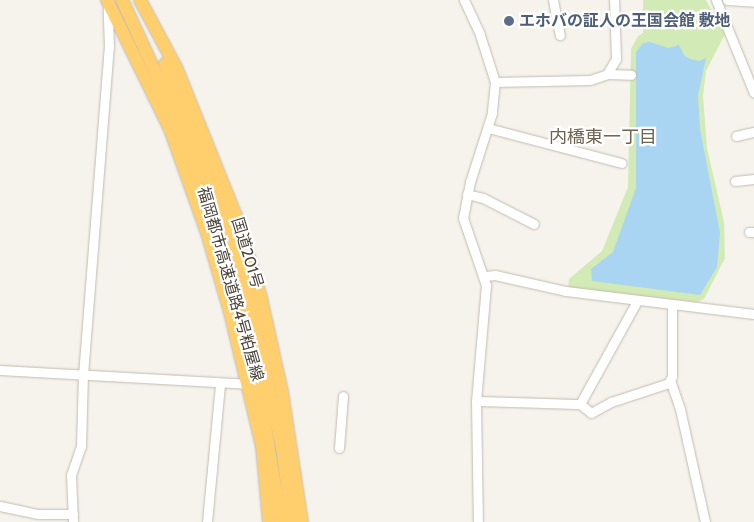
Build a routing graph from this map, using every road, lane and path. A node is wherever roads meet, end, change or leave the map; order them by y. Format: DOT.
graph roads {
  1 [pos="103,0"];
  2 [pos="107,0"];
  3 [pos="122,0"];
  4 [pos="134,0"];
  5 [pos="140,0"];
  6 [pos="464,0"];
  7 [pos="553,0"];
  8 [pos="614,0"];
  9 [pos="716,0"];
  10 [pos="727,0"];
  11 [pos="754,2"];
  12 [pos="560,36"];
  13 [pos="607,74"];
  14 [pos="631,75"];
  15 [pos="495,82"];
  16 [pos="754,93"];
  17 [pos="488,128"];
  18 [pos="754,132"];
  19 [pos="736,136"];
  20 [pos="621,164"];
  21 [pos="754,179"];
  22 [pos="735,181"];
  23 [pos="467,194"];
  24 [pos="534,224"];
  25 [pos="485,276"];
  26 [pos="636,301"];
  27 [pos="672,305"];
  28 [pos="754,314"];
  29 [pos="0,370"];
  30 [pos="83,375"];
  31 [pos="670,380"];
  32 [pos="220,384"];
  33 [pos="247,384"];
  34 [pos="343,396"];
  35 [pos="476,401"];
  36 [pos="580,404"];
  37 [pos="339,448"];
  38 [pos="0,506"];
  39 [pos="73,518"];
  40 [pos="207,522"];
  41 [pos="269,522"];
  42 [pos="281,522"];
  43 [pos="292,522"];
  44 [pos="302,522"];
  45 [pos="478,522"];
  46 [pos="705,522"];
  1 -- 30 [label="street"];
  2 -- 33 [label="highway, 国道201号"];
  3 -- 42 [label="highway, 福岡都市高速道路4号粕屋線"];
  4 -- 43 [label="highway, 福岡都市高速道路4号粕屋線"];
  5 -- 44 [label="highway, 国道201号"];
  6 -- 15 [label="street"];
  7 -- 12 [label="street"];
  8 -- 13 [label="street"];
  9 -- 16 [label="street"];
  10 -- 11 [label="street"];
  13 -- 14 [label="street"];
  13 -- 15 [label="street"];
  15 -- 17 [label="street"];
  17 -- 20 [label="street"];
  17 -- 23 [label="street"];
  18 -- 19 [label="street"];
  21 -- 22 [label="street"];
  23 -- 24 [label="street"];
  23 -- 25 [label="street"];
  25 -- 26 [label="street"];
  25 -- 35 [label="street"];
  26 -- 27 [label="street"];
  26 -- 36 [label="street"];
  27 -- 28 [label="street"];
  27 -- 31 [label="street"];
  29 -- 30 [label="street"];
  30 -- 32 [label="street"];
  30 -- 39 [label="street"];
  31 -- 36 [label="street"];
  31 -- 46 [label="street"];
  32 -- 33 [label="street"];
  32 -- 40 [label="street"];
  33 -- 41 [label="highway, 国道201号"];
  34 -- 37 [label="street"];
  35 -- 36 [label="street"];
  35 -- 45 [label="street"];
  38 -- 39 [label="street"];
}
